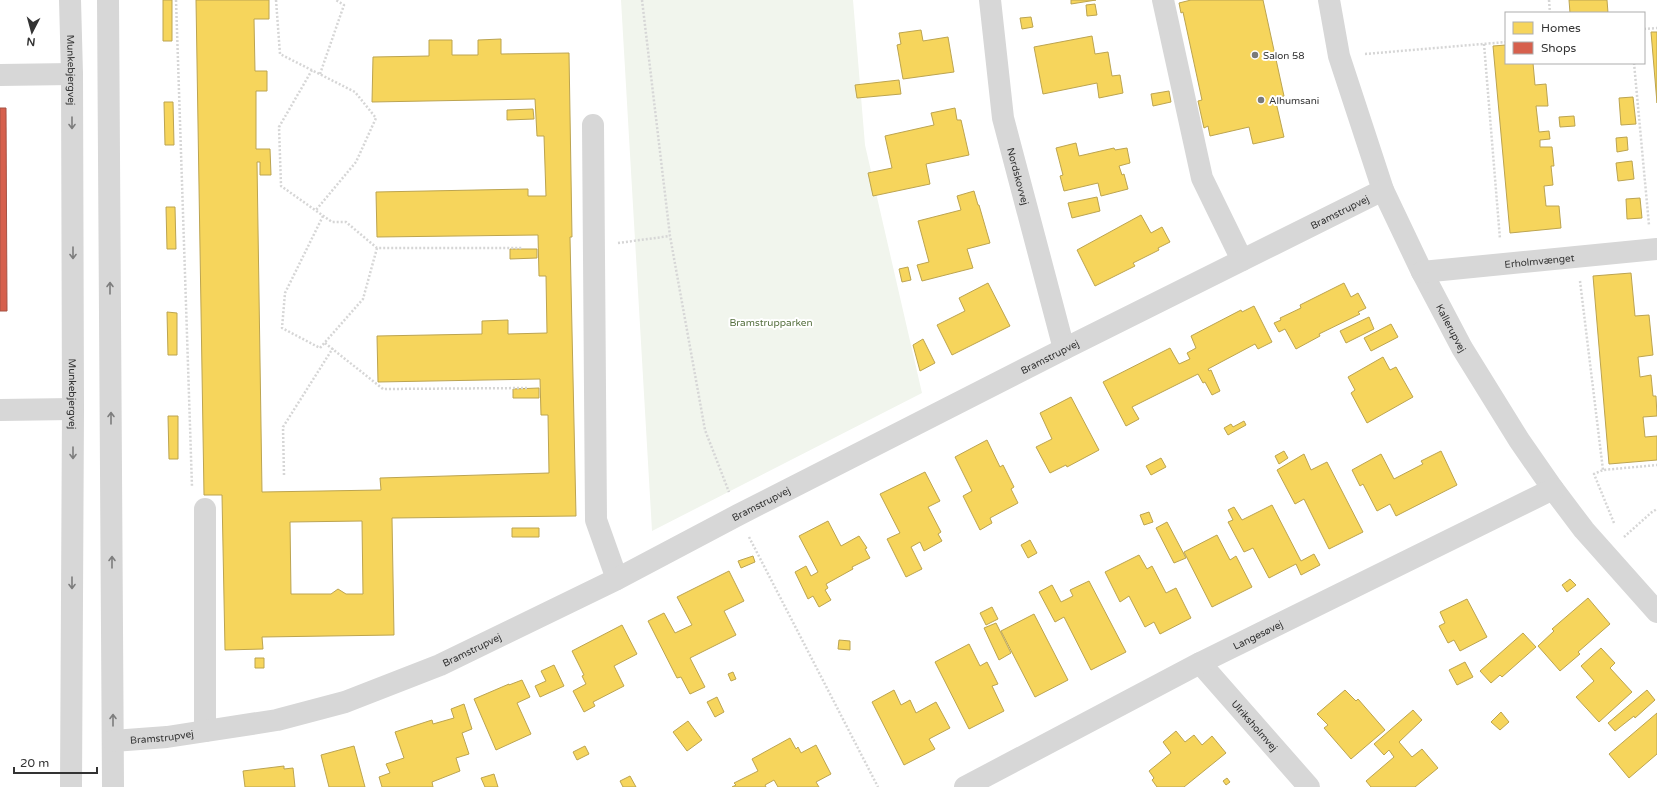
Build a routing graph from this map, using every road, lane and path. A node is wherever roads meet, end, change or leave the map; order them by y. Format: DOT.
graph roads {
  1 [pos="70,0"];
  2 [pos="108,0"];
  3 [pos="176,0"];
  4 [pos="276,0"];
  5 [pos="336,0"];
  6 [pos="642,0"];
  7 [pos="990,0"];
  8 [pos="1163,0"];
  9 [pos="1329,0"];
  10 [pos="1549,0"];
  11 [pos="1550,12"];
  12 [pos="1657,28"];
  13 [pos="1645,29"];
  14 [pos="1505,42"];
  15 [pos="1484,44"];
  16 [pos="1339,56"];
  17 [pos="1634,64"];
  18 [pos="312,70"];
  19 [pos="72,74"];
  20 [pos="320,74"];
  21 [pos="0,75"];
  22 [pos="593,125"];
  23 [pos="1383,190"];
  24 [pos="316,210"];
  25 [pos="324,216"];
  26 [pos="670,236"];
  27 [pos="594,246"];
  28 [pos="377,248"];
  29 [pos="523,248"];
  30 [pos="1654,249"];
  31 [pos="1577,257"];
  32 [pos="1242,260"];
  33 [pos="1503,264"];
  34 [pos="1422,272"];
  35 [pos="325,343"];
  36 [pos="333,348"];
  37 [pos="1064,349"];
  38 [pos="528,388"];
  39 [pos="73,409"];
  40 [pos="0,410"];
  41 [pos="1657,465"];
  42 [pos="1603,470"];
  43 [pos="284,475"];
  44 [pos="1554,489"];
  45 [pos="205,509"];
  46 [pos="1657,509"];
  47 [pos="738,515"];
  48 [pos="1612,546"];
  49 [pos="617,579"];
  50 [pos="1657,612"];
  51 [pos="1200,663"];
  52 [pos="205,731"];
  53 [pos="114,741"];
  54 [pos="71,787"];
  55 [pos="113,787"];
  56 [pos="878,787"];
  57 [pos="965,787"];
  58 [pos="1309,787"];
  1 -- 19 [label="street, Munkebjergvej"];
  53 -- 2 [label="street, one-way"];
  3 -- 45 [label="path"];
  4 -- 18 [label="path"];
  5 -- 20 [label="path"];
  6 -- 26 [label="path"];
  7 -- 37 [label="street, Nordskovvej"];
  8 -- 32 [label="street"];
  9 -- 16 [label="street, Kallerupvej"];
  10 -- 11 [label="path"];
  12 -- 13 [label="path"];
  14 -- 15 [label="path"];
  15 -- 16 [label="path"];
  15 -- 33 [label="path"];
  16 -- 23 [label="street, Kallerupvej"];
  17 -- 30 [label="path"];
  18 -- 20 [label="path"];
  18 -- 24 [label="path"];
  19 -- 21 [label="street"];
  19 -- 39 [label="street, Munkebjergvej, one-way"];
  20 -- 24 [label="path"];
  22 -- 27 [label="street"];
  23 -- 32 [label="street, Bramstrupvej"];
  23 -- 34 [label="street, Kallerupvej"];
  24 -- 25 [label="path"];
  25 -- 28 [label="path"];
  25 -- 35 [label="path"];
  26 -- 27 [label="path"];
  26 -- 47 [label="path"];
  27 -- 49 [label="street"];
  28 -- 29 [label="path"];
  28 -- 35 [label="path"];
  30 -- 31 [label="street, Erholmvænget"];
  31 -- 33 [label="street, Erholmvænget"];
  31 -- 42 [label="path"];
  32 -- 37 [label="street, Bramstrupvej"];
  33 -- 34 [label="street, Erholmvænget"];
  34 -- 44 [label="street, Kallerupvej"];
  35 -- 36 [label="path"];
  36 -- 38 [label="path"];
  36 -- 43 [label="path"];
  37 -- 47 [label="street, Bramstrupvej"];
  39 -- 40 [label="street"];
  39 -- 54 [label="street, Munkebjergvej, one-way"];
  41 -- 42 [label="path"];
  42 -- 48 [label="path"];
  44 -- 48 [label="street, Kallerupvej"];
  44 -- 51 [label="street, Langesøvej"];
  45 -- 52 [label="street"];
  46 -- 48 [label="path"];
  47 -- 49 [label="street, Bramstrupvej"];
  47 -- 56 [label="path"];
  48 -- 50 [label="street, Kallerupvej"];
  49 -- 52 [label="street, Bramstrupvej"];
  51 -- 57 [label="street, Langesøvej"];
  51 -- 58 [label="street, Ulriksholmvej"];
  52 -- 53 [label="street, Bramstrupvej"];
  53 -- 55 [label="street"];
}
